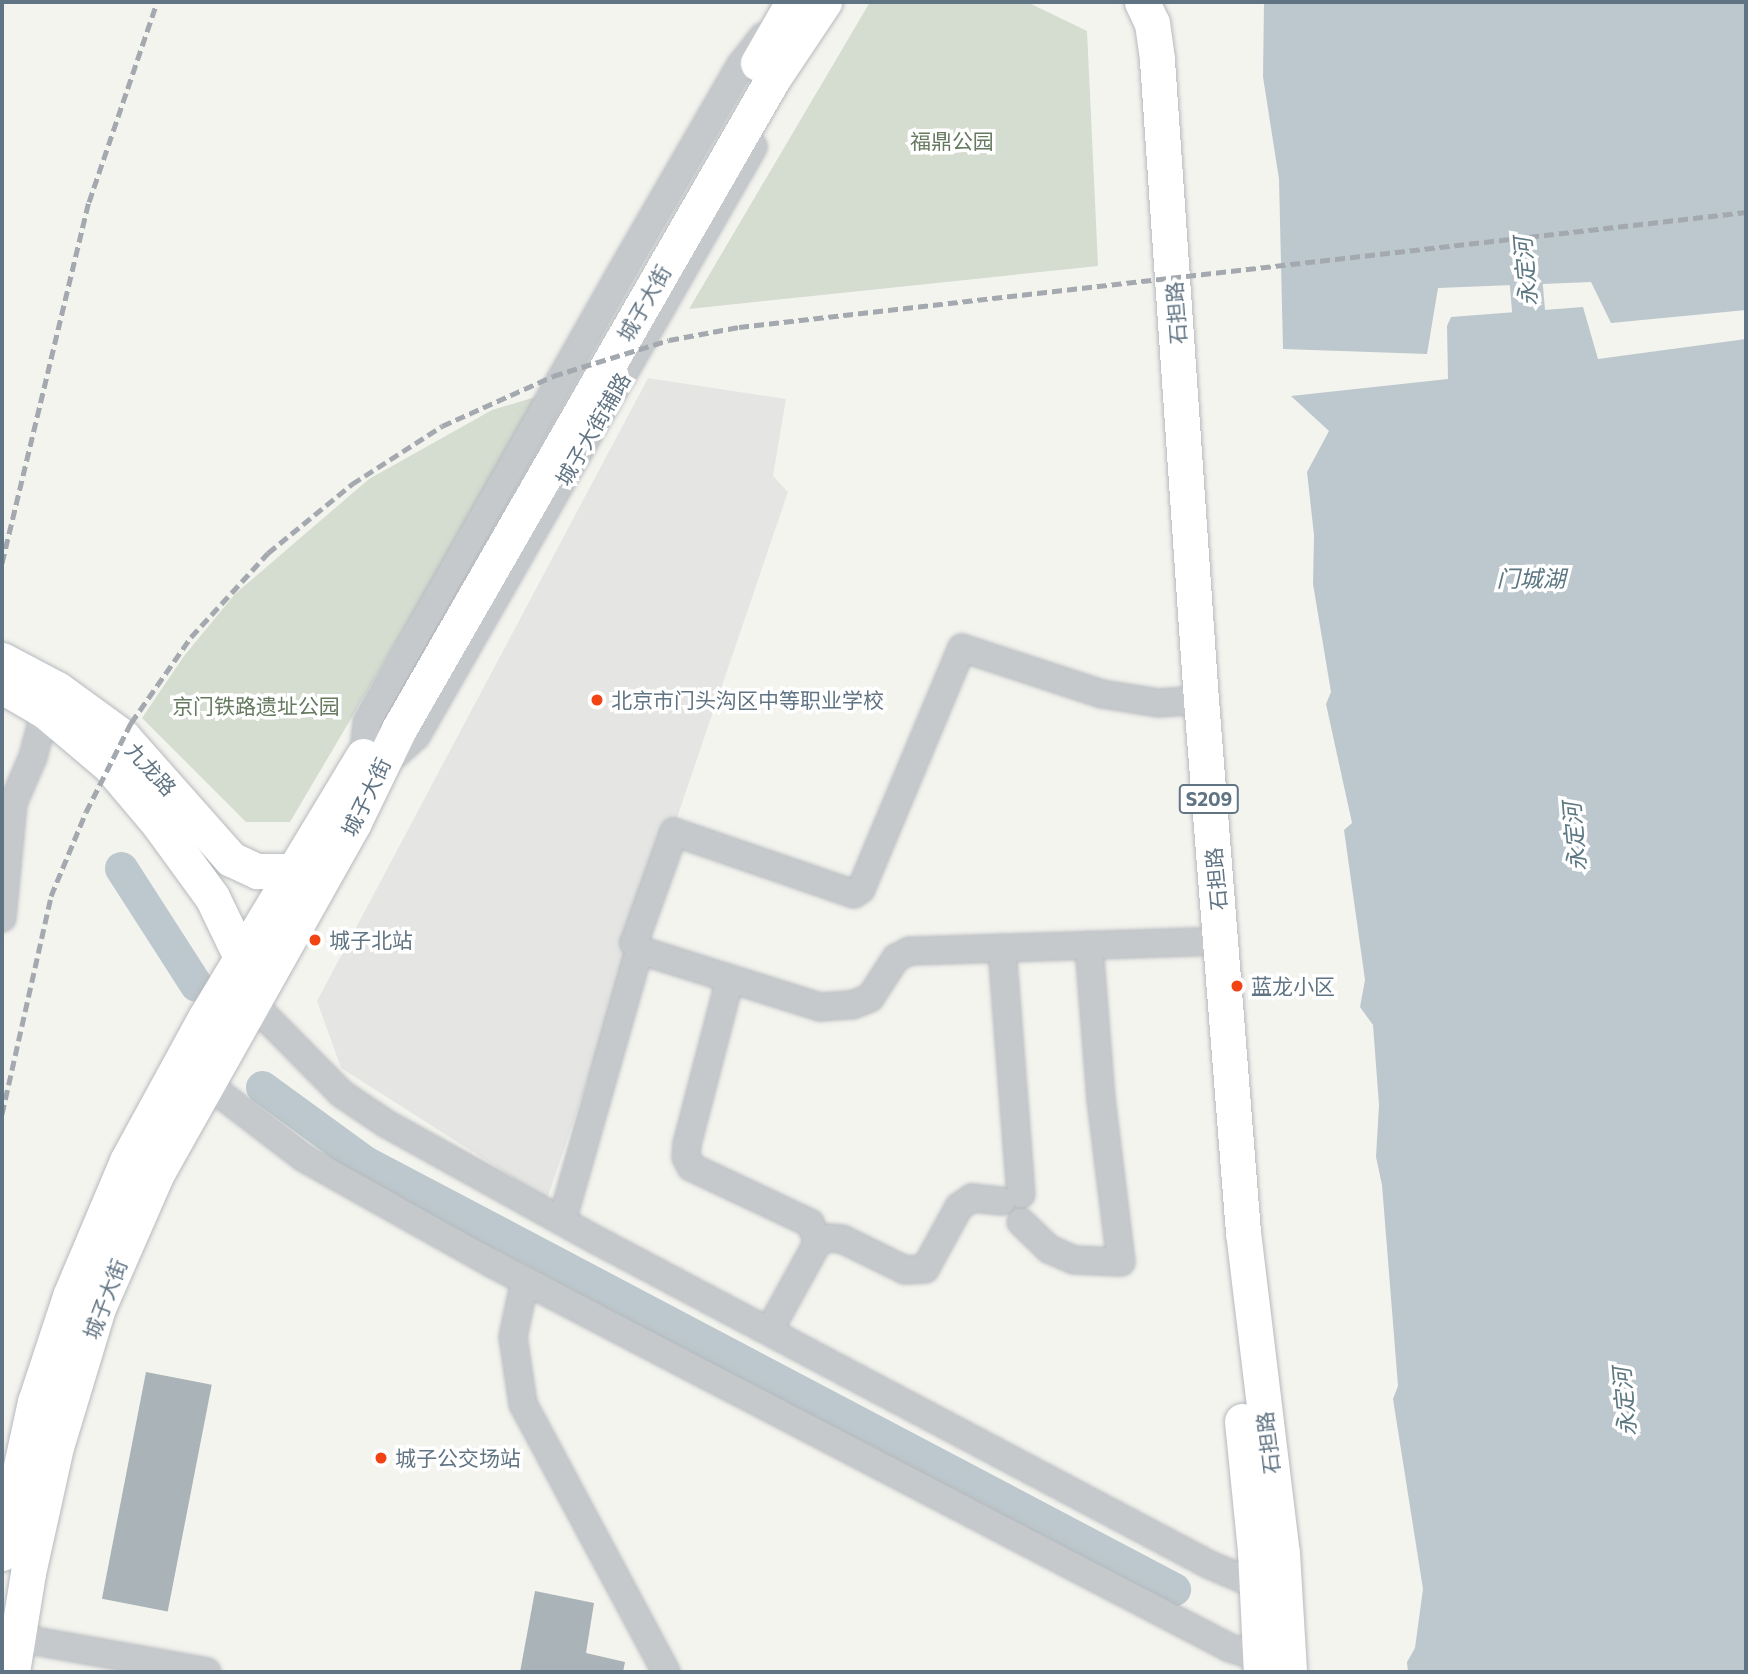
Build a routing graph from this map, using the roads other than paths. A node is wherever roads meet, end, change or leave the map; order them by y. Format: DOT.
graph roads {
  1 [pos="791,2"];
  2 [pos="824,2"];
  3 [pos="1121,2"];
  4 [pos="1142,2"];
  5 [pos="2,660"];
  6 [pos="2,686"];
  7 [pos="1191,701"];
  8 [pos="45,711"];
  9 [pos="372,762"];
  10 [pos="294,871"];
  11 [pos="2,918"];
  12 [pos="1197,942"];
  13 [pos="1089,945"];
  14 [pos="1002,948"];
  15 [pos="639,950"];
  16 [pos="241,957"];
  17 [pos="730,979"];
  18 [pos="253,1004"];
  19 [pos="206,1083"];
  20 [pos="1011,1197"];
  21 [pos="562,1222"];
  22 [pos="818,1242"];
  23 [pos="525,1280"];
  24 [pos="769,1331"];
  25 [pos="2,1553"];
  26 [pos="1270,1591"];
  27 [pos="9,1636"];
  28 [pos="1274,1668"];
  29 [pos="12,1672"];
  30 [pos="207,1672"];
  31 [pos="666,1672"];
  1 -- 9 [label="main road, 城子大街"];
  2 -- 9 [label="main road, 城子大街"];
  3 -- 7 [label="main road, 石担路 / S209"];
  4 -- 7 [label="main road, 石担路 / S209"];
  5 -- 10 [label="main road, 九龙路"];
  6 -- 8 [label="main road, 九龙路"];
  7 -- 12 [label="main road, 石担路 / S209"];
  7 -- 15 [label="street"];
  7 -- 26 [label="main road, 石担路 / S209"];
  8 -- 11 [label="street"];
  8 -- 16 [label="main road, 九龙路"];
  9 -- 10 [label="main road, 城子大街"];
  9 -- 18 [label="main road, 城子大街"];
  10 -- 16 [label="main road, 城子大街"];
  12 -- 13 [label="street"];
  12 -- 26 [label="main road, 石担路 / S209"];
  13 -- 14 [label="street"];
  13 -- 20 [label="street"];
  14 -- 17 [label="street"];
  14 -- 20 [label="street"];
  15 -- 17 [label="street"];
  15 -- 21 [label="street"];
  16 -- 25 [label="main road, 城子大街"];
  17 -- 22 [label="street"];
  18 -- 19 [label="main road, 城子大街"];
  18 -- 21 [label="street"];
  19 -- 23 [label="street"];
  19 -- 27 [label="main road, 城子大街"];
  20 -- 22 [label="street"];
  21 -- 24 [label="street"];
  22 -- 24 [label="street"];
  23 -- 28 [label="street"];
  23 -- 31 [label="street"];
  24 -- 26 [label="street"];
  26 -- 28 [label="main road, 石担路 / S209"];
  27 -- 29 [label="main road, 城子大街"];
  27 -- 30 [label="street"];
}
